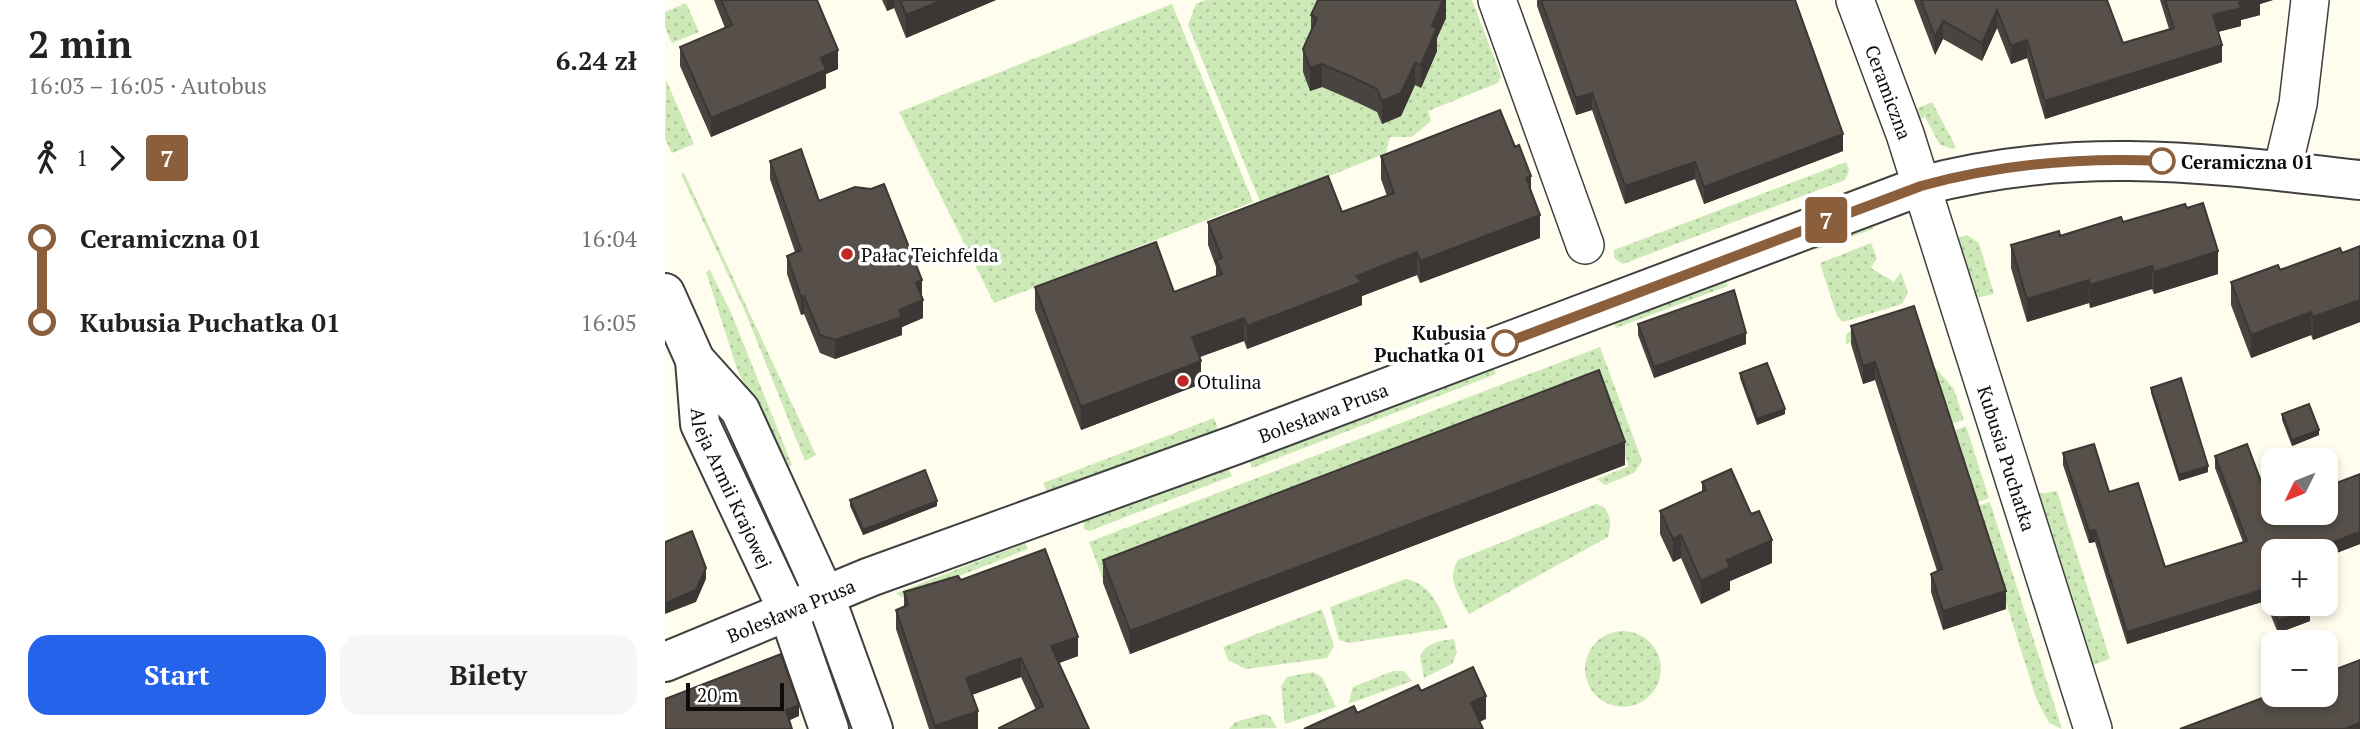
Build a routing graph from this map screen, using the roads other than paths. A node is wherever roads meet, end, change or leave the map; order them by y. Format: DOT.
graph roads {
  1 [pos="1497,0"];
  2 [pos="1855,0"];
  3 [pos="2310,0"];
  4 [pos="2282,171"];
  5 [pos="2360,180"];
  6 [pos="1921,186"];
  7 [pos="1585,245"];
  8 [pos="665,293"];
  9 [pos="695,360"];
  10 [pos="824,594"];
  11 [pos="788,611"];
  12 [pos="665,662"];
  13 [pos="829,729"];
  14 [pos="873,729"];
  15 [pos="2093,729"];
  1 -- 7 [label="street"];
  2 -- 6 [label="street, Ceramiczna"];
  3 -- 4 [label="street"];
  4 -- 5 [label="street, Bolesława Prusa"];
  4 -- 6 [label="street, Bolesława Prusa"];
  6 -- 10 [label="street, Bolesława Prusa"];
  6 -- 15 [label="street, Kubusia Puchatka"];
  8 -- 9 [label="street, Aleja Armii Krajowej"];
  9 -- 10 [label="street, Aleja Armii Krajowej"];
  9 -- 11 [label="street, Aleja Armii Krajowej"];
  10 -- 11 [label="street, Bolesława Prusa"];
  10 -- 14 [label="street, Aleja Armii Krajowej"];
  11 -- 12 [label="street, Bolesława Prusa"];
  11 -- 13 [label="street, Aleja Armii Krajowej"];
}
